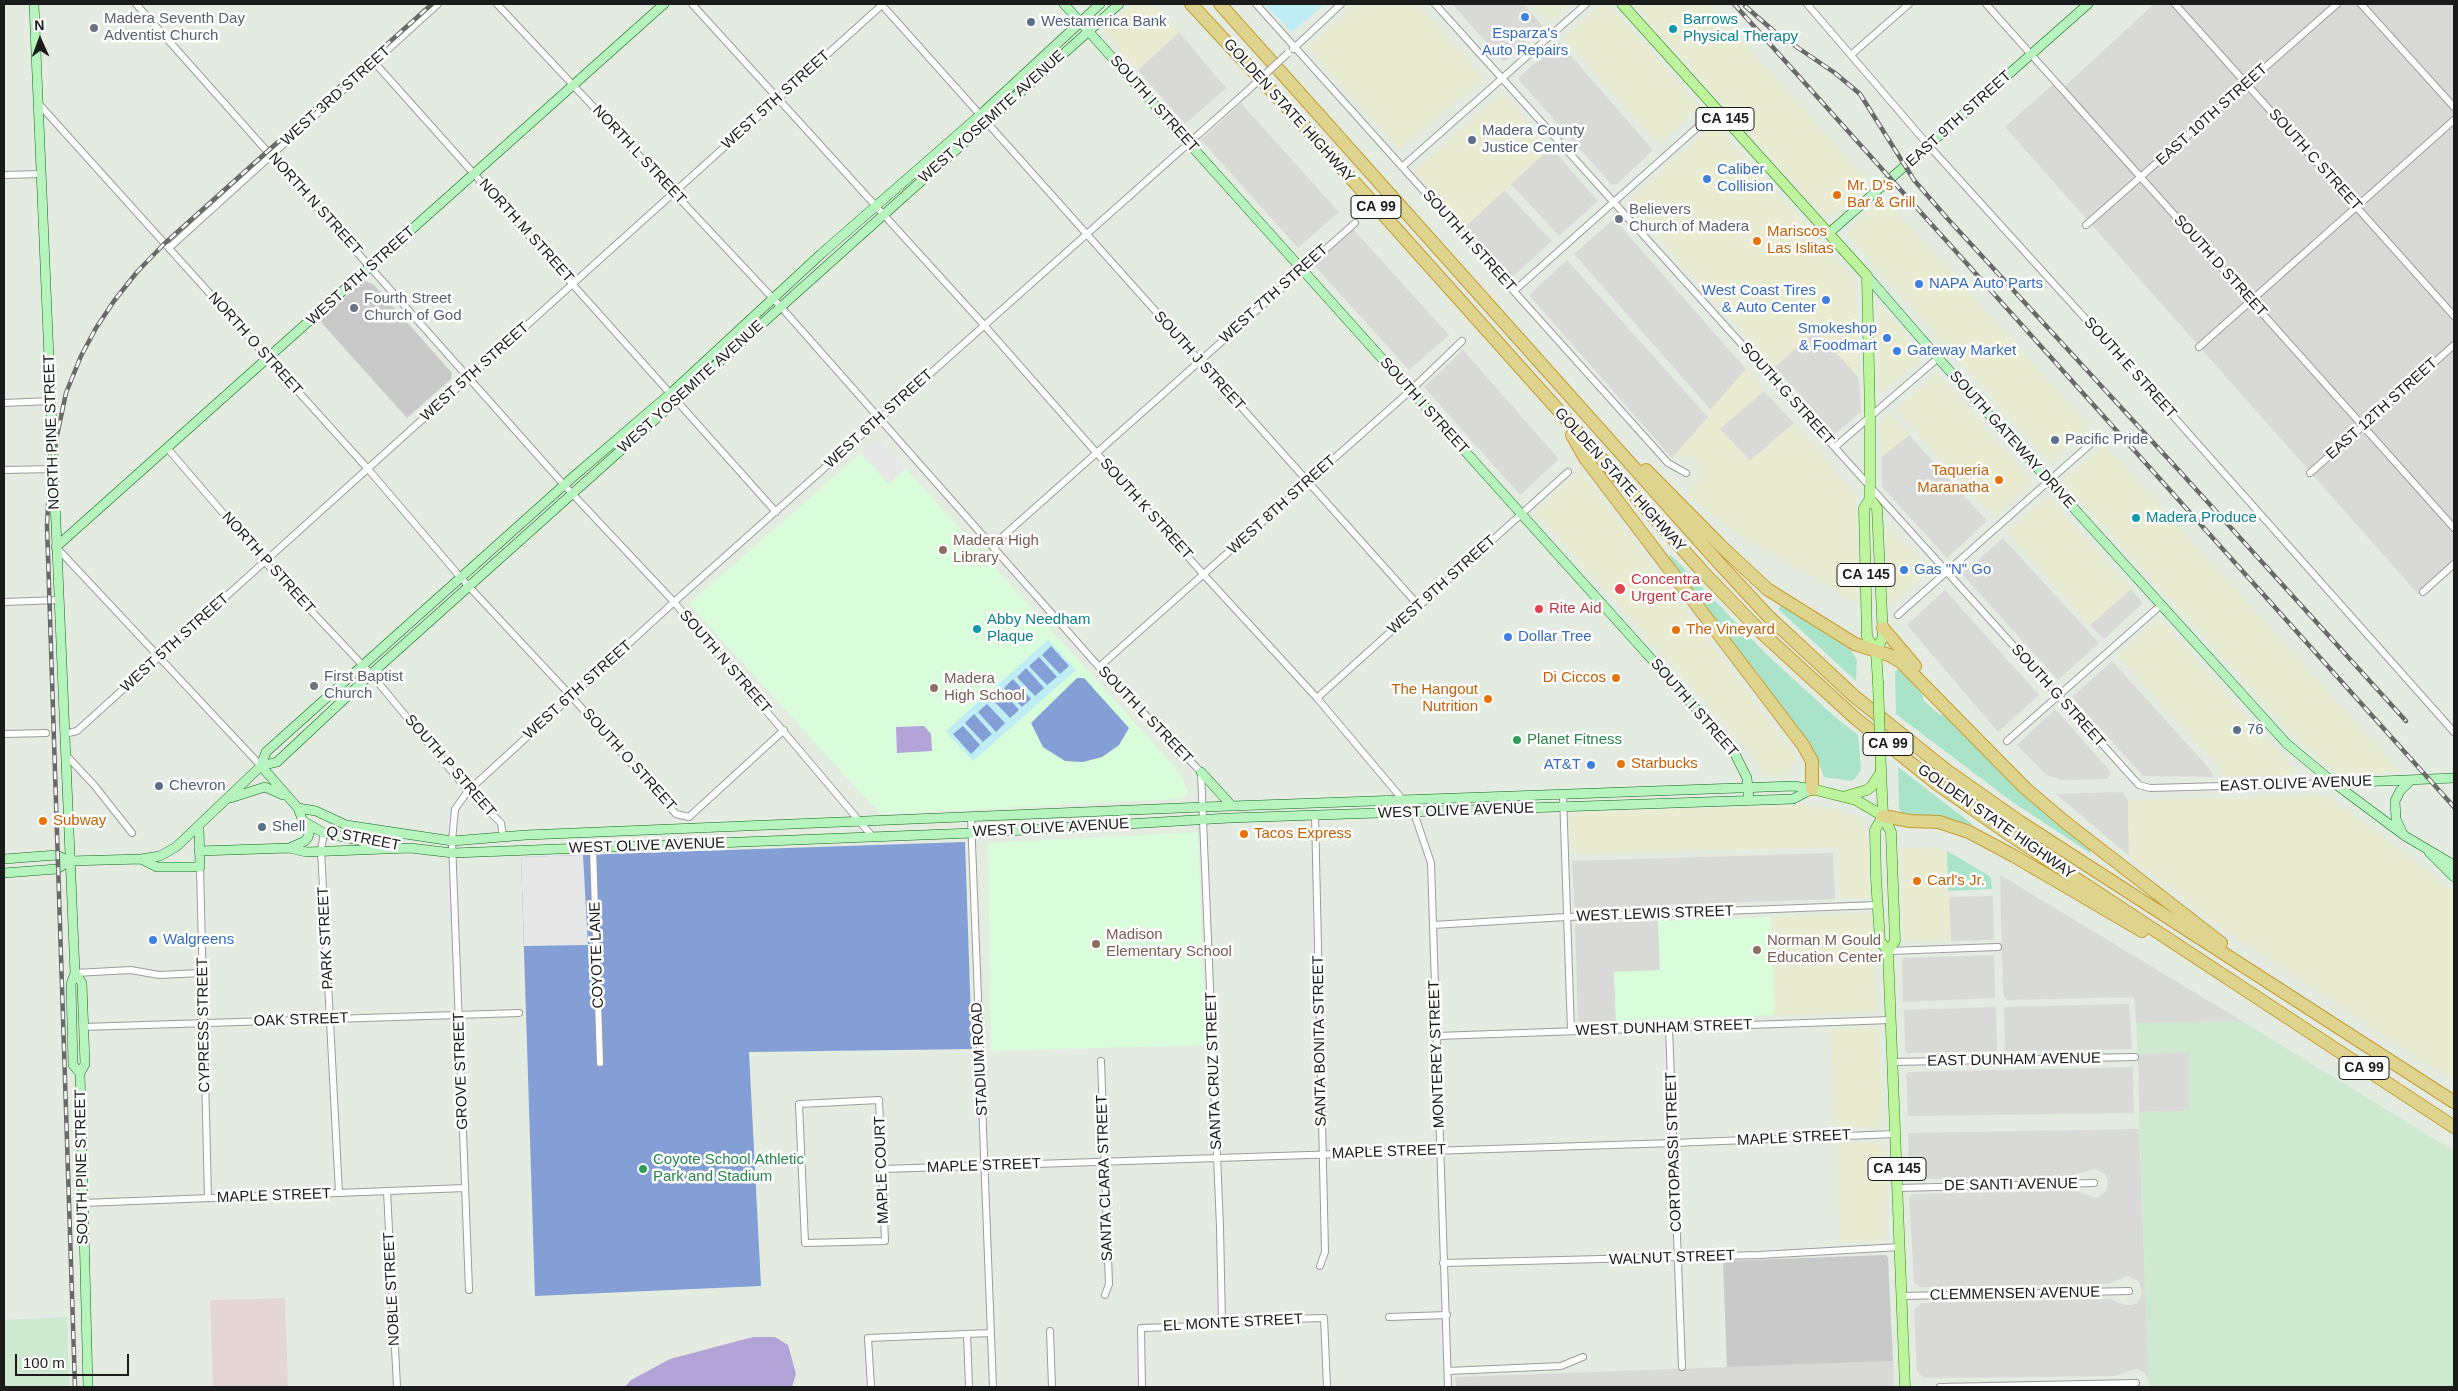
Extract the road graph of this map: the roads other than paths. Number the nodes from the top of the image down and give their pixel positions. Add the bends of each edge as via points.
1 (34, 4) edge
2 (136, 4) edge
3 (438, 4) edge
4 (498, 4) edge
5 (664, 4) edge
6 (692, 4) edge
7 (882, 4) edge
8 (1064, 4) edge
9 (1100, 4) edge
10 (1118, 4) edge
11 (1191, 4) edge
12 (1220, 4) edge
13 (1256, 4) edge
14 (1341, 4) edge
15 (1435, 4) edge
16 (1586, 4) edge
17 (1622, 4) edge
18 (1807, 4) edge
19 (1909, 4) edge
20 (1986, 4) edge
21 (2088, 4) edge
22 (2175, 4) edge
23 (2337, 4) edge
24 (2361, 4) edge
25 (1080, 22) junction
26 (1088, 31) junction
27 (1295, 47) junction
28 (1852, 54) junction
29 (2031, 54) junction
30 (374, 62) junction
31 (1502, 78) junction
32 (2247, 84) junction
33 (573, 86) junction
34 (778, 98) junction
35 (38, 103) junction
36 (2454, 107) edge
37 (1717, 110) junction
38 (982, 119) junction
39 (2454, 120) edge
40 (1190, 143) junction
41 (1929, 146) junction
42 (271, 155) junction
43 (1402, 167) junction
44 (41, 174) junction
45 (475, 174) junction
46 (4, 175) edge
47 (2141, 178) junction
48 (674, 193) junction
49 (1614, 202) junction
50 (877, 206) junction
51 (2357, 207) junction
52 (884, 214) junction
53 (1355, 223) dead end
54 (2086, 225) dead end
55 (1830, 233) junction
56 (1086, 234) junction
57 (168, 248) junction
58 (371, 267) junction
59 (1302, 269) junction
60 (1867, 276) junction
61 (573, 284) junction
62 (1514, 291) junction
63 (773, 299) junction
64 (2252, 301) junction
65 (781, 307) junction
66 (2454, 316) edge
67 (984, 325) junction
68 (1462, 342) dead end
69 (2454, 345) edge
70 (2199, 347) dead end
71 (1938, 358) junction
72 (268, 359) junction
73 (1199, 361) junction
74 (470, 377) junction
75 (1410, 391) junction
76 (674, 397) junction
77 (50, 402) junction
78 (4, 403) edge
79 (1575, 403) junction
80 (1558, 412) junction
81 (1870, 417) junction
82 (878, 419) junction
83 (2364, 426) junction
84 (2095, 440) dead end
85 (1835, 447) junction
86 (168, 449) junction
87 (1097, 454) junction
88 (53, 469) junction
89 (368, 469) junction
90 (4, 470) edge
91 (1568, 472) dead end
92 (1686, 473) dead end
93 (2310, 473) dead end
94 (2049, 481) junction
95 (1308, 482) junction
96 (564, 485) junction
97 (1870, 486) junction
98 (573, 493) junction
99 (1870, 499) junction
100 (776, 512) junction
101 (1522, 514) junction
102 (2454, 528) edge
103 (992, 546) junction
104 (56, 547) junction
105 (265, 562) junction
106 (2454, 564) edge
107 (1946, 572) junction
108 (1204, 575) junction
109 (461, 578) junction
110 (470, 587) junction
111 (2423, 592) dead end
112 (59, 600) junction
113 (4, 602) edge
114 (674, 602) junction
115 (2160, 605) junction
116 (1418, 606) junction
117 (1898, 615) dead end
118 (1882, 628) junction
119 (1876, 651) junction
120 (159, 658) junction
121 (362, 666) junction
122 (1099, 667) junction
123 (371, 674) junction
124 (1935, 694) junction
125 (571, 696) junction
126 (2056, 696) junction
127 (1317, 698) junction
128 (784, 730) junction
129 (2454, 732) edge
130 (46, 733) dead end
131 (4, 734) edge
132 (64, 734) junction
133 (2007, 741) dead end
134 (65, 753) junction
135 (261, 766) junction
136 (1881, 771) junction
137 (1201, 772) junction
138 (2454, 778) edge
139 (2411, 780) junction
140 (2334, 783) junction
141 (2139, 785) joint
142 (1749, 787) junction
143 (1812, 789) junction
144 (468, 791) junction
145 (1562, 795) junction
146 (1843, 796) junction
147 (227, 799) junction
148 (289, 799) junction
149 (1403, 800) junction
150 (1749, 800) junction
151 (1232, 806) junction
152 (1204, 807) junction
153 (298, 808) junction
154 (1563, 808) junction
155 (1414, 813) junction
156 (1315, 814) junction
157 (1883, 816) junction
158 (971, 817) junction
159 (1205, 819) junction
160 (860, 822) junction
161 (346, 825) joint
162 (311, 826) junction
163 (199, 827) junction
164 (372, 830) junction
165 (132, 833) dead end
166 (324, 833) junction
167 (971, 833) junction
168 (872, 836) junction
169 (2405, 836) junction
170 (503, 837) junction
171 (452, 842) junction
172 (289, 848) junction
173 (410, 848) junction
174 (593, 848) junction
175 (321, 850) junction
176 (2427, 850) junction
177 (199, 851) junction
178 (453, 852) junction
179 (4, 859) edge
180 (141, 859) junction
181 (69, 860) junction
182 (2454, 865) edge
183 (200, 867) junction
184 (4, 873) edge
185 (2454, 877) edge
186 (1878, 905) junction
187 (1566, 917) junction
188 (1433, 925) junction
189 (1998, 947) dead end
190 (1888, 951) junction
191 (202, 973) junction
192 (74, 975) junction
193 (2286, 994) junction
194 (2274, 1009) junction
195 (518, 1013) dead end
196 (459, 1015) junction
197 (330, 1019) junction
198 (1891, 1020) junction
199 (204, 1024) junction
200 (83, 1027) junction
201 (1669, 1028) junction
202 (1571, 1031) junction
203 (1437, 1036) junction
204 (2135, 1057) dead end
205 (1101, 1061) dead end
206 (1892, 1062) junction
207 (600, 1063) dead end
208 (81, 1072) junction
209 (2454, 1102) edge
210 (2454, 1127) edge
211 (1895, 1134) junction
212 (1673, 1143) junction
213 (1439, 1150) junction
214 (1322, 1154) junction
215 (1217, 1158) junction
216 (1105, 1162) junction
217 (984, 1166) junction
218 (883, 1169) junction
219 (2094, 1183) dead end
220 (465, 1188) junction
221 (1898, 1188) junction
222 (387, 1191) junction
223 (339, 1193) junction
224 (208, 1198) junction
225 (83, 1203) junction
226 (1900, 1247) junction
227 (1678, 1258) junction
228 (1444, 1263) junction
229 (1320, 1266) dead end
230 (469, 1290) dead end
231 (2129, 1291) dead end
232 (1105, 1295) dead end
233 (1902, 1296) junction
234 (1447, 1314) junction
235 (1389, 1317) dead end
236 (1222, 1323) junction
237 (1050, 1331) dead end
238 (991, 1333) junction
239 (967, 1334) junction
240 (1582, 1358) dead end
241 (1682, 1367) dead end
242 (1448, 1371) junction
243 (2136, 1383) dead end
244 (88, 1387) edge
245 (397, 1387) edge
246 (871, 1387) edge
247 (969, 1387) edge
248 (993, 1387) edge
249 (1052, 1387) edge
250 (1142, 1387) edge
251 (1327, 1387) edge
252 (1448, 1387) edge
253 (1906, 1387) edge
254 (1940, 1387) edge

1 - 35 main road, NORTH PINE STREET
2 - 42 street, NORTH N STREET
3 - 30 street, WEST 3RD STREET
4 - 33 street, NORTH L STREET
5 - 33 main road, WEST 4TH STREET
6 - 34 street, SOUTH K STREET
7 - 34 street, WEST 5TH STREET
7 - 38 street, SOUTH J STREET
8 - 25 main road, SOUTH I STREET
9 - 25 main road, WEST YOSEMITE AVENUE
10 - 26 main road, WEST YOSEMITE AVENUE
11 - 80 highway, GOLDEN STATE HIGHWAY / CA 99 via 1306,128
12 - 79 highway, GOLDEN STATE HIGHWAY / CA 99
13 - 27 street, SOUTH H STREET
14 - 27 street, WEST 6TH STREET
15 - 31 street, SOUTH G STREET
16 - 31 street
17 - 37 main road, SOUTH GATEWAY DRIVE / CA 145
18 - 28 street, SOUTH E STREET
19 - 28 street
20 - 29 street, SOUTH D STREET
21 - 29 main road, EAST 9TH STREET
22 - 32 street, SOUTH C STREET
23 - 32 street, EAST 10TH STREET
24 - 36 street
25 - 26 main road, SOUTH I STREET
25 - 38 main road, WEST YOSEMITE AVENUE
26 - 38 main road, WEST YOSEMITE AVENUE
26 - 40 main road, SOUTH I STREET
27 - 40 street, WEST 6TH STREET, bridge
27 - 43 street, SOUTH H STREET
28 - 41 street, SOUTH E STREET
29 - 41 main road, EAST 9TH STREET
29 - 47 street, SOUTH D STREET
30 - 42 street, WEST 3RD STREET
30 - 45 street, NORTH M STREET
31 - 43 street
31 - 49 street, SOUTH G STREET
32 - 47 street, EAST 10TH STREET
32 - 51 street, SOUTH C STREET
33 - 45 main road, WEST 4TH STREET
33 - 48 street, NORTH L STREET
34 - 48 street, WEST 5TH STREET
34 - 50 street, SOUTH K STREET
35 - 44 main road, NORTH PINE STREET
35 - 57 street, NORTH O STREET
37 - 49 street
37 - 55 main road, SOUTH GATEWAY DRIVE / CA 145
38 - 50 main road, WEST YOSEMITE AVENUE
38 - 52 main road, WEST YOSEMITE AVENUE
38 - 56 street, SOUTH J STREET
39 - 51 street
40 - 56 street, WEST 6TH STREET
40 - 59 main road, SOUTH I STREET
41 - 55 main road, EAST 9TH STREET
41 - 129 street, SOUTH E STREET
42 - 57 street, WEST 3RD STREET
42 - 58 street, NORTH N STREET
43 - 62 street, SOUTH H STREET
44 - 46 street
44 - 77 main road, NORTH PINE STREET
45 - 58 main road, WEST 4TH STREET
45 - 61 street, NORTH M STREET
47 - 54 street, EAST 10TH STREET
47 - 64 street, SOUTH D STREET
48 - 61 street, WEST 5TH STREET
48 - 63 street, NORTH L STREET
49 - 62 street
49 - 85 street, SOUTH G STREET
50 - 52 street, SOUTH K STREET
50 - 63 main road, WEST YOSEMITE AVENUE
51 - 64 street
51 - 66 street, SOUTH C STREET
52 - 65 main road, WEST YOSEMITE AVENUE
52 - 67 street, SOUTH K STREET
53 - 59 street, WEST 7TH STREET
55 - 60 main road, SOUTH GATEWAY DRIVE / CA 145
56 - 67 street, WEST 6TH STREET
56 - 73 street, SOUTH J STREET
57 - 72 street, NORTH O STREET
58 - 72 main road, WEST 4TH STREET
58 - 74 street, NORTH N STREET
59 - 73 street, WEST 7TH STREET
59 - 75 main road, SOUTH I STREET
60 - 71 main road, SOUTH GATEWAY DRIVE
60 - 81 main road, CA 145
61 - 74 street, WEST 5TH STREET
61 - 76 street, NORTH M STREET
62 - 92 street, SOUTH H STREET via 1668,463
63 - 65 street, NORTH L STREET
63 - 76 main road, WEST YOSEMITE AVENUE
64 - 70 street
64 - 83 street, SOUTH D STREET
65 - 76 main road, WEST YOSEMITE AVENUE
65 - 82 street, SOUTH L STREET
67 - 82 street, WEST 6TH STREET
67 - 87 street, SOUTH K STREET
68 - 75 street, WEST 8TH STREET
69 - 83 street, EAST 12TH STREET
71 - 81 street
71 - 94 main road, SOUTH GATEWAY DRIVE
72 - 86 main road, WEST 4TH STREET
72 - 89 street, NORTH O STREET
73 - 87 street, WEST 7TH STREET
73 - 95 street, SOUTH J STREET
74 - 89 street, WEST 5TH STREET
74 - 96 street, NORTH N STREET
75 - 95 street, WEST 8TH STREET
75 - 101 main road, SOUTH I STREET
76 - 96 main road, WEST YOSEMITE AVENUE
76 - 98 main road, WEST YOSEMITE AVENUE
76 - 100 street, NORTH M STREET
77 - 78 street
77 - 88 main road, NORTH PINE STREET
79 - 119 highway via 1767,589 1855,644
79 - 193 highway, GOLDEN STATE HIGHWAY / CA 99 via 1768,616 1862,703 1946,770 2020,822
80 - 143 highway via 1585,458 1803,745 1812,761
80 - 194 highway, GOLDEN STATE HIGHWAY / CA 99 via 1761,632 1855,718 1938,784 2010,835
81 - 85 street
81 - 97 main road, CA 145
82 - 100 street, WEST 6TH STREET
82 - 103 street, SOUTH L STREET
83 - 93 street, EAST 12TH STREET
83 - 102 street, SOUTH D STREET
84 - 94 street
85 - 97 street, SOUTH G STREET
86 - 104 main road, WEST 4TH STREET
86 - 105 street, NORTH P STREET
87 - 103 street, WEST 7TH STREET
87 - 108 street, SOUTH K STREET
88 - 90 street
88 - 104 main road, NORTH PINE STREET
89 - 105 street, WEST 5TH STREET
89 - 109 street, NORTH O STREET
91 - 101 street, WEST 9TH STREET
94 - 107 street
94 - 115 main road, SOUTH GATEWAY DRIVE
95 - 108 street, WEST 8TH STREET
95 - 116 street, SOUTH J STREET
96 - 98 street, NORTH N STREET
96 - 109 main road, WEST YOSEMITE AVENUE
97 - 99 main road, CA 145
97 - 107 street, SOUTH G STREET
98 - 110 main road, WEST YOSEMITE AVENUE
98 - 114 street, SOUTH N STREET
99 - 118 main road, CA 145 via 1877,508
99 - 119 main road, CA 145 via 1864,508 1867,637
100 - 114 street, WEST 6TH STREET
101 - 116 street, WEST 9TH STREET
101 - 142 main road, SOUTH I STREET via 1733,750
103 - 122 street, SOUTH L STREET
104 - 112 main road, NORTH PINE STREET
104 - 120 street
105 - 120 street, WEST 5TH STREET
105 - 121 street, NORTH P STREET
106 - 111 street
107 - 117 street
107 - 126 street, SOUTH G STREET
108 - 122 street, WEST 8TH STREET
108 - 127 street, SOUTH K STREET
109 - 110 street, NORTH O STREET
109 - 121 main road, WEST YOSEMITE AVENUE
110 - 123 main road, WEST YOSEMITE AVENUE
110 - 125 street, SOUTH O STREET
112 - 113 street
112 - 132 main road, NORTH PINE STREET
114 - 125 street, WEST 6TH STREET
114 - 128 street, SOUTH N STREET
115 - 126 street
115 - 140 main road, SOUTH GATEWAY DRIVE via 2276,733
116 - 127 street, WEST 9TH STREET
118 - 119 main road, CA 145 via 1883,637
118 - 124 highway via 1933,687
119 - 124 highway via 1901,662
119 - 136 main road, CA 145, bridge
120 - 132 street, WEST 5TH STREET via 77,731
120 - 135 street
121 - 123 street, NORTH P STREET
121 - 135 main road, WEST YOSEMITE AVENUE via 266,752
122 - 137 street, SOUTH L STREET
123 - 135 main road, WEST YOSEMITE AVENUE via 277,762
123 - 144 street, SOUTH P STREET
124 - 193 highway via 2032,793
125 - 128 street, SOUTH O STREET via 676,814 689,817
125 - 144 street, WEST 6TH STREET
126 - 133 street
126 - 141 street, SOUTH G STREET
127 - 149 street, SOUTH K STREET
128 - 160 street, SOUTH N STREET
130 - 131 street
132 - 134 main road, NORTH PINE STREET
134 - 165 street
134 - 181 main road, NORTH PINE STREET
135 - 147 main road, WEST YOSEMITE AVENUE
135 - 148 main road, Q STREET
136 - 146 main road via 1867,790
136 - 157 main road, CA 145
137 - 151 main road
137 - 152 street, SOUTH L STREET
138 - 139 main road, EAST OLIVE AVENUE
139 - 140 main road, EAST OLIVE AVENUE
139 - 169 main road via 2395,801 2396,819
140 - 141 street, EAST OLIVE AVENUE via 2150,788
140 - 169 main road, SOUTH GATEWAY DRIVE
142 - 143 main road, WEST OLIVE AVENUE
142 - 145 main road, WEST OLIVE AVENUE
142 - 150 main road, SOUTH I STREET
143 - 146 main road, WEST OLIVE AVENUE
143 - 150 main road, WEST OLIVE AVENUE via 1794,799
144 - 170 street, SOUTH P STREET via 500,824
144 - 171 street, WEST 6TH STREET via 455,810
145 - 149 main road, WEST OLIVE AVENUE
145 - 154 street
146 - 157 main road, WEST OLIVE AVENUE
147 - 148 main road via 265,788
147 - 163 main road, WEST YOSEMITE AVENUE
148 - 153 main road, Q STREET
149 - 151 main road, WEST OLIVE AVENUE
149 - 155 street, SOUTH K STREET
150 - 154 main road, WEST OLIVE AVENUE
151 - 152 main road, WEST OLIVE AVENUE
152 - 158 main road, WEST OLIVE AVENUE
152 - 159 street, SOUTH L STREET
153 - 161 main road, Q STREET via 316,811
153 - 162 main road, Q STREET via 303,821
154 - 155 main road, WEST OLIVE AVENUE
154 - 187 street
155 - 156 main road, WEST OLIVE AVENUE
155 - 188 street, MONTEREY STREET via 1431,863
156 - 159 main road, WEST OLIVE AVENUE
156 - 214 street, SANTA BONITA STREET
157 - 186 main road, CA 145 via 1875,830
157 - 190 main road, CA 145 via 1891,832 1895,941
157 - 194 highway via 1939,822 1969,832
158 - 160 main road, WEST OLIVE AVENUE
158 - 167 street, STADIUM ROAD
159 - 167 main road, WEST OLIVE AVENUE
159 - 215 street, SANTA CRUZ STREET
160 - 168 street, SOUTH N STREET
160 - 170 main road, WEST OLIVE AVENUE
161 - 164 main road, WEST OLIVE AVENUE
162 - 166 main road, Q STREET
162 - 172 main road via 305,841
163 - 177 main road, CYPRESS STREET
163 - 180 main road, WEST YOSEMITE AVENUE via 160,856
164 - 166 main road via 369,834 330,829
164 - 171 main road, WEST OLIVE AVENUE
166 - 173 main road, Q STREET via 360,842
166 - 175 street, PARK STREET
167 - 168 main road, WEST OLIVE AVENUE
167 - 217 street, STADIUM ROAD
168 - 174 main road, WEST OLIVE AVENUE
169 - 176 main road, SOUTH GATEWAY DRIVE
170 - 171 main road, WEST OLIVE AVENUE
171 - 178 street, WEST 6TH STREET
172 - 175 main road, WEST OLIVE AVENUE via 306,852
172 - 177 main road, WEST OLIVE AVENUE
173 - 175 main road, WEST OLIVE AVENUE
173 - 178 main road, WEST OLIVE AVENUE
174 - 178 main road, WEST OLIVE AVENUE
174 - 207 street, COYOTE LANE
175 - 197 street, PARK STREET
176 - 182 main road, SOUTH GATEWAY DRIVE
176 - 185 main road, SOUTH GATEWAY DRIVE
177 - 183 main road, CYPRESS STREET
178 - 196 street, GROVE STREET
179 - 181 main road via 57,855
180 - 181 main road
180 - 183 main road via 157,867
181 - 184 main road via 57,869
181 - 192 main road, SOUTH PINE STREET
183 - 191 street, CYPRESS STREET
186 - 187 street, WEST LEWIS STREET
186 - 190 main road, CA 145 via 1880,941
187 - 188 street, WEST LEWIS STREET
187 - 202 street
188 - 203 street, MONTEREY STREET
189 - 190 street
190 - 198 main road, CA 145
191 - 192 street via 159,974 128,970
191 - 199 street, CYPRESS STREET
192 - 200 main road via 82,983
192 - 208 main road, SOUTH PINE STREET via 70,984 73,1064
193 - 209 highway, GOLDEN STATE HIGHWAY / CA 99
194 - 210 highway, GOLDEN STATE HIGHWAY / CA 99
195 - 196 street, OAK STREET
196 - 197 street, OAK STREET
196 - 220 street, GROVE STREET
197 - 199 street, OAK STREET
197 - 223 street, PARK STREET
198 - 201 street, WEST DUNHAM STREET
198 - 206 main road, CA 145
199 - 200 street, OAK STREET
199 - 224 street, CYPRESS STREET
200 - 208 main road via 85,1064
201 - 202 street, WEST DUNHAM STREET
201 - 212 street, CORTOPASSI STREET
202 - 203 street, WEST DUNHAM STREET
203 - 213 street, MONTEREY STREET
204 - 206 street, EAST DUNHAM AVENUE
205 - 216 street, SANTA CLARA STREET
206 - 211 main road, CA 145
208 - 225 main road, SOUTH PINE STREET
211 - 212 street, MAPLE STREET
211 - 221 main road, CA 145
212 - 213 street, MAPLE STREET
212 - 227 street, CORTOPASSI STREET
213 - 214 street, MAPLE STREET
213 - 228 street, MONTEREY STREET
214 - 215 street, MAPLE STREET
214 - 229 street, SANTA BONITA STREET via 1325,1252
215 - 216 street, MAPLE STREET
215 - 236 street, SANTA CRUZ STREET
216 - 217 street, MAPLE STREET
216 - 232 street, SANTA CLARA STREET via 1109,1284
217 - 218 street, MAPLE STREET
217 - 238 street, STADIUM ROAD
218 - 218 street, MAPLE COURT via 884,1241 805,1242 799,1104 879,1100
219 - 221 street, DE SANTI AVENUE
220 - 222 street, MAPLE STREET
220 - 230 street, GROVE STREET
221 - 226 main road, CA 145
222 - 223 street, MAPLE STREET
222 - 245 street, NOBLE STREET
223 - 224 street, MAPLE STREET
224 - 225 street, MAPLE STREET
225 - 244 main road, SOUTH PINE STREET
226 - 227 street, WALNUT STREET
226 - 233 main road, CA 145
227 - 228 street, WALNUT STREET
227 - 241 street, CORTOPASSI STREET
228 - 234 street, MONTEREY STREET
231 - 233 street, CLEMMENSEN AVENUE
233 - 253 main road, CA 145
234 - 235 street
234 - 242 street, MONTEREY STREET
236 - 250 street, EL MONTE STREET via 1141,1328
236 - 251 street, EL MONTE STREET via 1324,1318
237 - 249 street
238 - 239 street
238 - 248 street, STADIUM ROAD
239 - 246 street via 868,1338
239 - 247 street
240 - 242 street via 1561,1366
242 - 252 street, MONTEREY STREET
243 - 254 street

